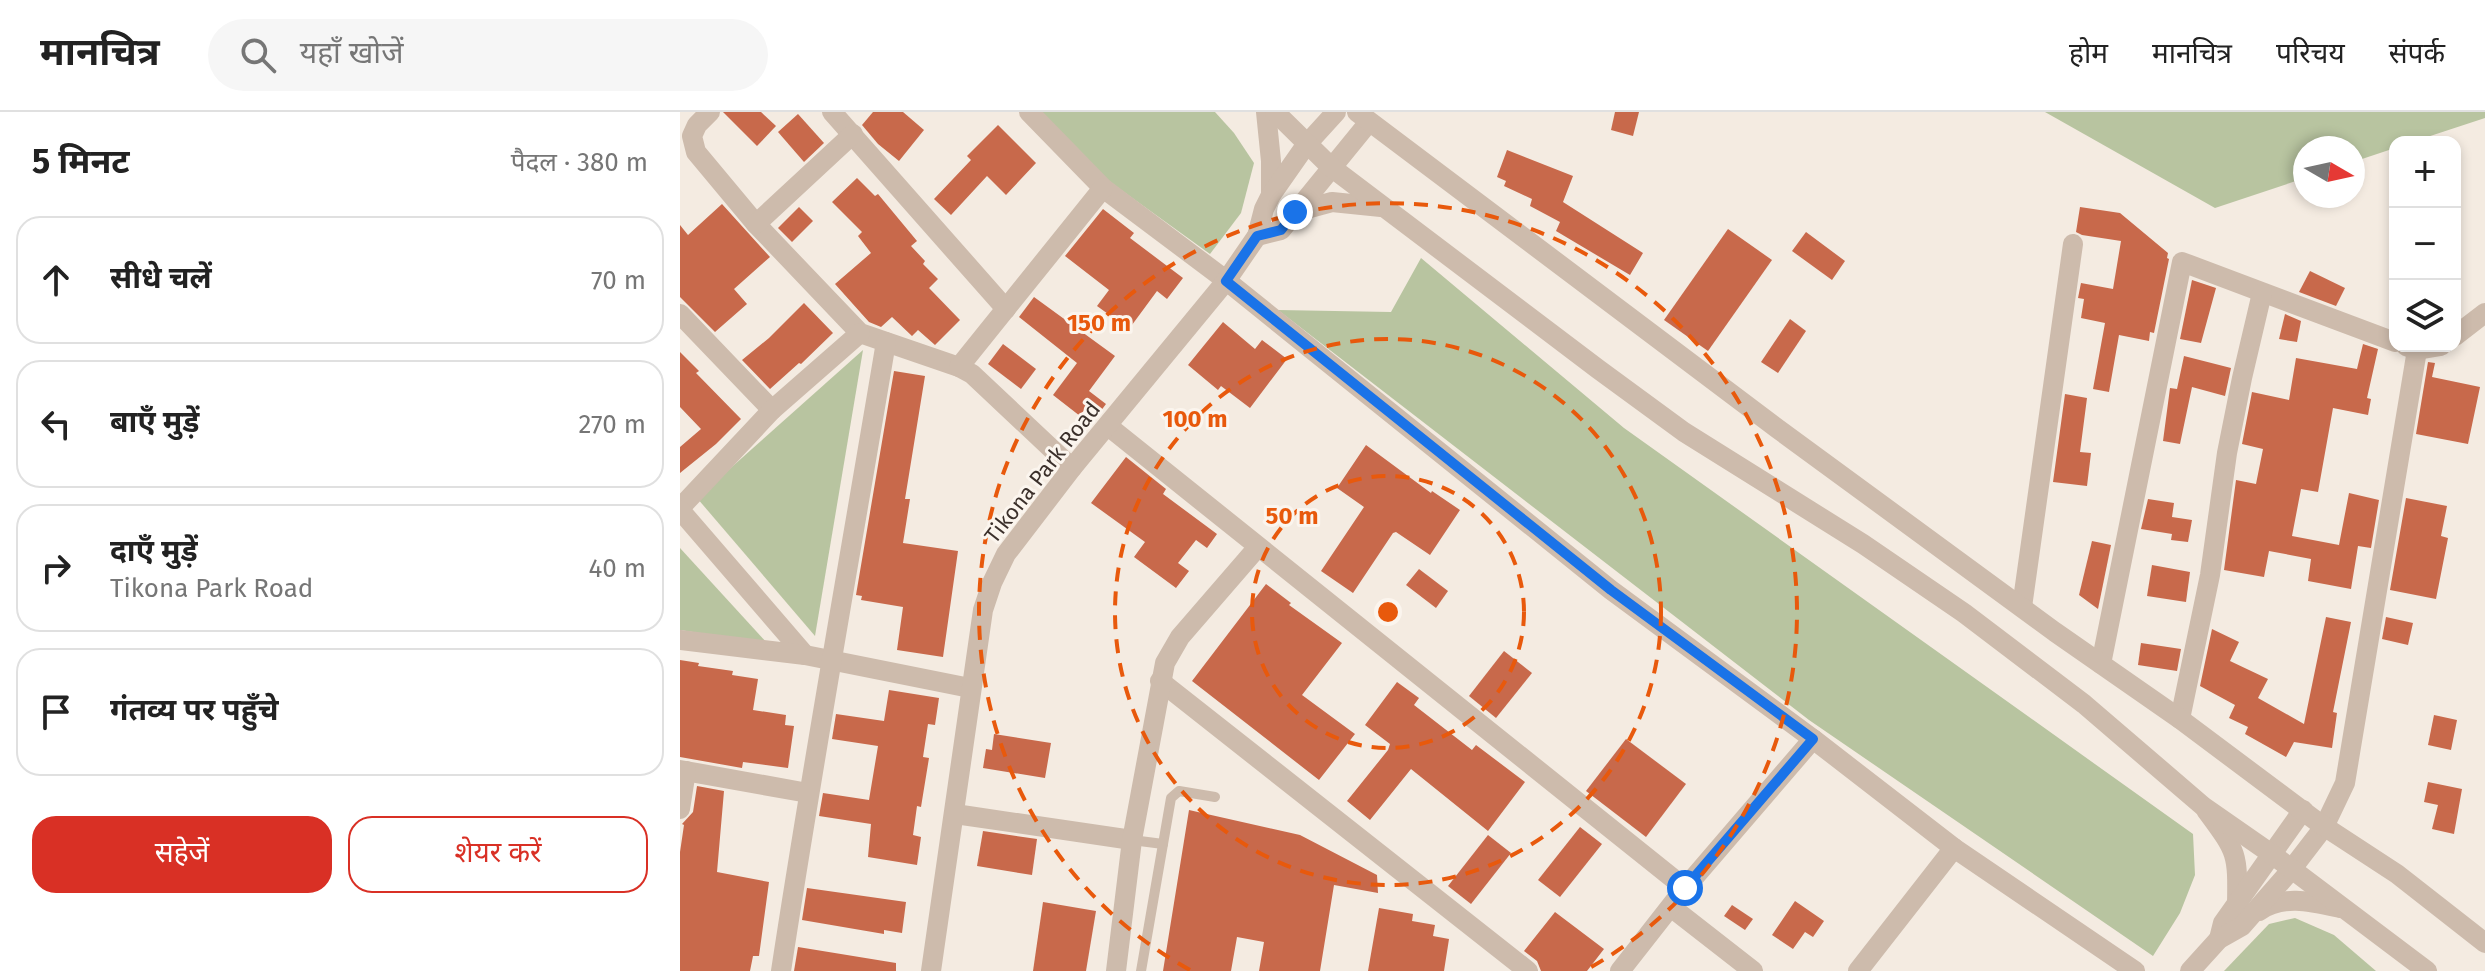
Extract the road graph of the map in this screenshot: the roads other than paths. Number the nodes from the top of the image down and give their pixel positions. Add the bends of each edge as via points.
1 (710, 112) edge
2 (832, 112) edge
3 (1029, 112) edge
4 (1266, 112) edge
5 (1275, 112) edge
6 (1336, 112) edge
7 (1363, 117) edge
8 (853, 134) junction
9 (1306, 145) junction
10 (1331, 167) junction
11 (1103, 188) junction
12 (1271, 195) junction
13 (1381, 207) junction
14 (1295, 212) junction
15 (756, 224) junction
16 (1257, 236) junction
17 (2073, 244) dead end
18 (1226, 281) junction
19 (2262, 293) junction
20 (1006, 309) junction
21 (2485, 313) edge
22 (680, 314) edge
23 (2461, 331) edge
24 (860, 333) junction
25 (2389, 340) edge
26 (886, 342) junction
27 (2410, 352) edge
28 (959, 367) junction
29 (772, 410) junction
30 (1108, 426) junction
31 (1072, 468) junction
32 (680, 509) edge
33 (1257, 548) junction
34 (2022, 607) junction
35 (680, 640) edge
36 (805, 655) junction
37 (833, 660) junction
38 (2101, 664) junction
39 (1160, 681) junction
40 (970, 688) junction
41 (2180, 719) junction
42 (1813, 739) junction
43 (683, 771) edge
44 (808, 793) junction
45 (1215, 797) dead end
46 (2204, 807) junction
47 (680, 809) edge
48 (2303, 810) junction
49 (955, 814) junction
50 (2324, 827) junction
51 (1132, 840) junction
52 (1163, 844) junction
53 (1954, 848) junction
54 (2273, 855) junction
55 (2291, 870) junction
56 (1685, 888) junction
57 (1671, 907) junction
58 (2340, 908) junction
59 (2241, 913) junction
60 (2485, 943) edge
61 (781, 971) edge
62 (931, 971) edge
63 (1116, 971) edge
64 (1141, 971) edge
65 (1528, 971) edge
66 (1620, 971) edge
67 (1753, 971) edge
68 (1858, 971) edge
69 (2135, 971) edge
70 (2190, 971) edge
71 (2427, 971) edge

1 - 15 street via 694,129 692,144
2 - 8 street
3 - 11 street
4 - 12 street, Tikona Park Road
5 - 9 street
6 - 9 street, Tikona Park Road
7 - 10 street, Tikona Park Road
7 - 34 street
8 - 15 street
8 - 20 street
9 - 10 street
9 - 12 street, Tikona Park Road
10 - 13 street
10 - 14 street, Tikona Park Road
11 - 18 street
11 - 20 street
12 - 16 street, Tikona Park Road
13 - 14 street, Tikona Park Road via 1332,202
13 - 46 street via 1684,432 1964,613 2084,704
14 - 16 street, Tikona Park Road via 1281,230
15 - 24 street
16 - 18 street, Tikona Park Road
17 - 34 street
18 - 30 street, Tikona Park Road
18 - 42 street via 1611,590
19 - 25 street
19 - 38 street via 2181,264
19 - 41 street
20 - 28 street
21 - 23 street
22 - 29 street
24 - 26 street
24 - 29 street
26 - 28 street
26 - 37 street
27 - 50 street via 2348,774
28 - 31 street via 987,385
29 - 32 street
30 - 31 street, Tikona Park Road
30 - 33 street
31 - 40 street, Tikona Park Road via 999,566 983,610
32 - 36 street
33 - 39 street via 1180,637
33 - 56 street
34 - 38 street
35 - 36 street
36 - 37 street
37 - 40 street
37 - 44 street
38 - 41 street
39 - 51 street
39 - 65 street
40 - 49 street, Tikona Park Road
41 - 48 street
42 - 53 street
42 - 56 street
43 - 44 street
43 - 47 street
44 - 61 street
45 - 52 lane via 1173,794
46 - 54 street
46 - 59 street via 2235,852
48 - 50 street
48 - 54 street
49 - 51 street
49 - 62 street, Tikona Park Road
50 - 55 street
50 - 60 street via 2397,874
51 - 52 lane
51 - 63 street
52 - 64 lane
53 - 68 street
53 - 69 street
54 - 55 street
54 - 59 street
55 - 58 street
55 - 59 street
56 - 57 street
57 - 66 street
57 - 67 street
58 - 59 street via 2286,901
58 - 71 street
59 - 70 street via 2236,931 2219,939

